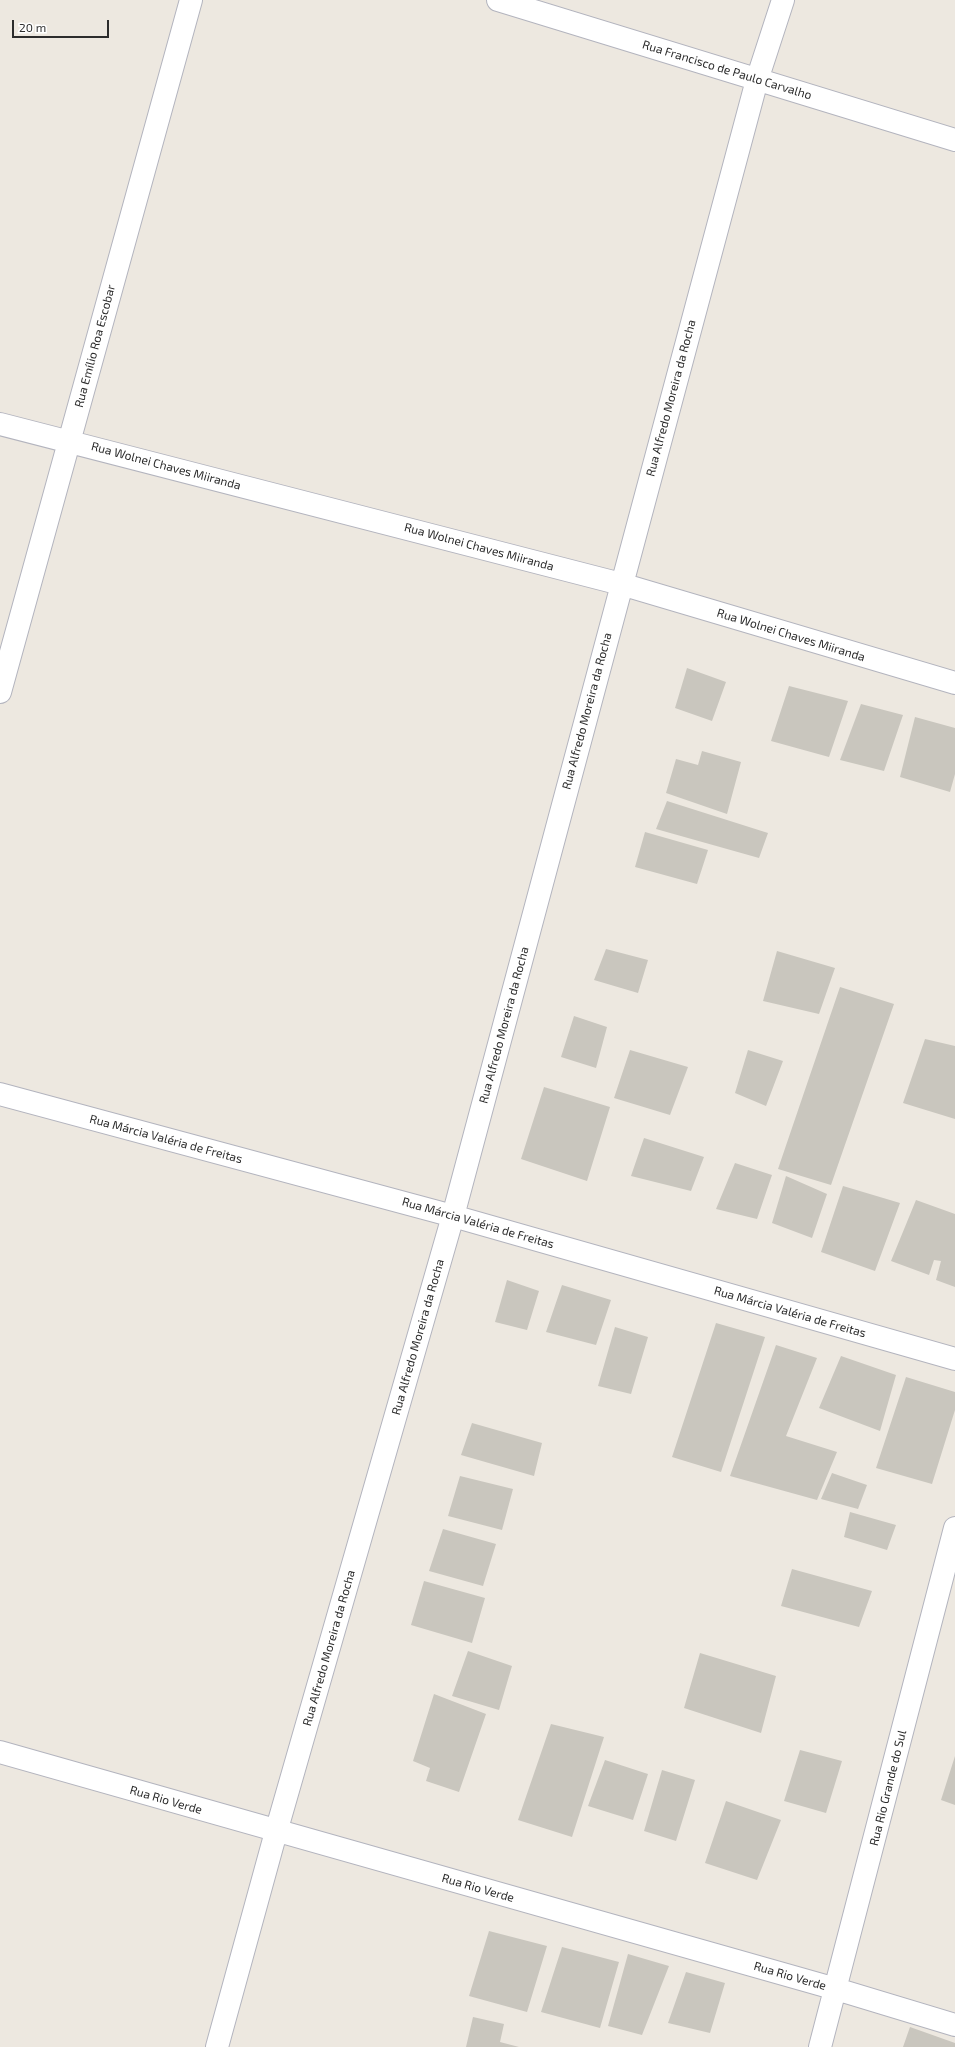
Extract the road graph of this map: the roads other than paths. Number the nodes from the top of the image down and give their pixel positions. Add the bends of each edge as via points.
1 (191, 0) edge
2 (498, 0) edge
3 (783, 0) edge
4 (757, 80) junction
5 (955, 140) edge
6 (0, 424) edge
7 (69, 440) junction
8 (621, 584) junction
9 (955, 683) edge
10 (0, 692) edge
11 (0, 1094) edge
12 (453, 1216) junction
13 (955, 1359) edge
14 (955, 1528) edge
15 (0, 1752) edge
16 (276, 1832) junction
17 (836, 1989) junction
18 (955, 2025) edge
19 (217, 2047) edge
20 (820, 2047) edge

1 - 7 street, Rua Emílio Roa Escobar
2 - 4 street, Rua Francisco de Paulo Carvalho
3 - 4 street, Rua Alfredo Moreira da Rocha
4 - 5 street, Rua Francisco de Paulo Carvalho
4 - 8 street, Rua Alfredo Moreira da Rocha
6 - 7 street, Rua Wolnei Chaves Miiranda
7 - 8 street, Rua Wolnei Chaves Miiranda
7 - 10 street, Rua Emílio Roa Escobar
8 - 9 street, Rua Wolnei Chaves Miiranda
8 - 12 street, Rua Alfredo Moreira da Rocha
11 - 12 street, Rua Márcia Valéria de Freitas
12 - 13 street, Rua Márcia Valéria de Freitas
12 - 16 street, Rua Alfredo Moreira da Rocha
14 - 17 street, Rua Rio Grande do Sul
15 - 16 street, Rua Rio Verde
16 - 17 street, Rua Rio Verde
16 - 19 street, Rua Alfredo Moreira da Rocha
17 - 18 street, Rua Rio Verde
17 - 20 street, Rua Rio Grande do Sul

